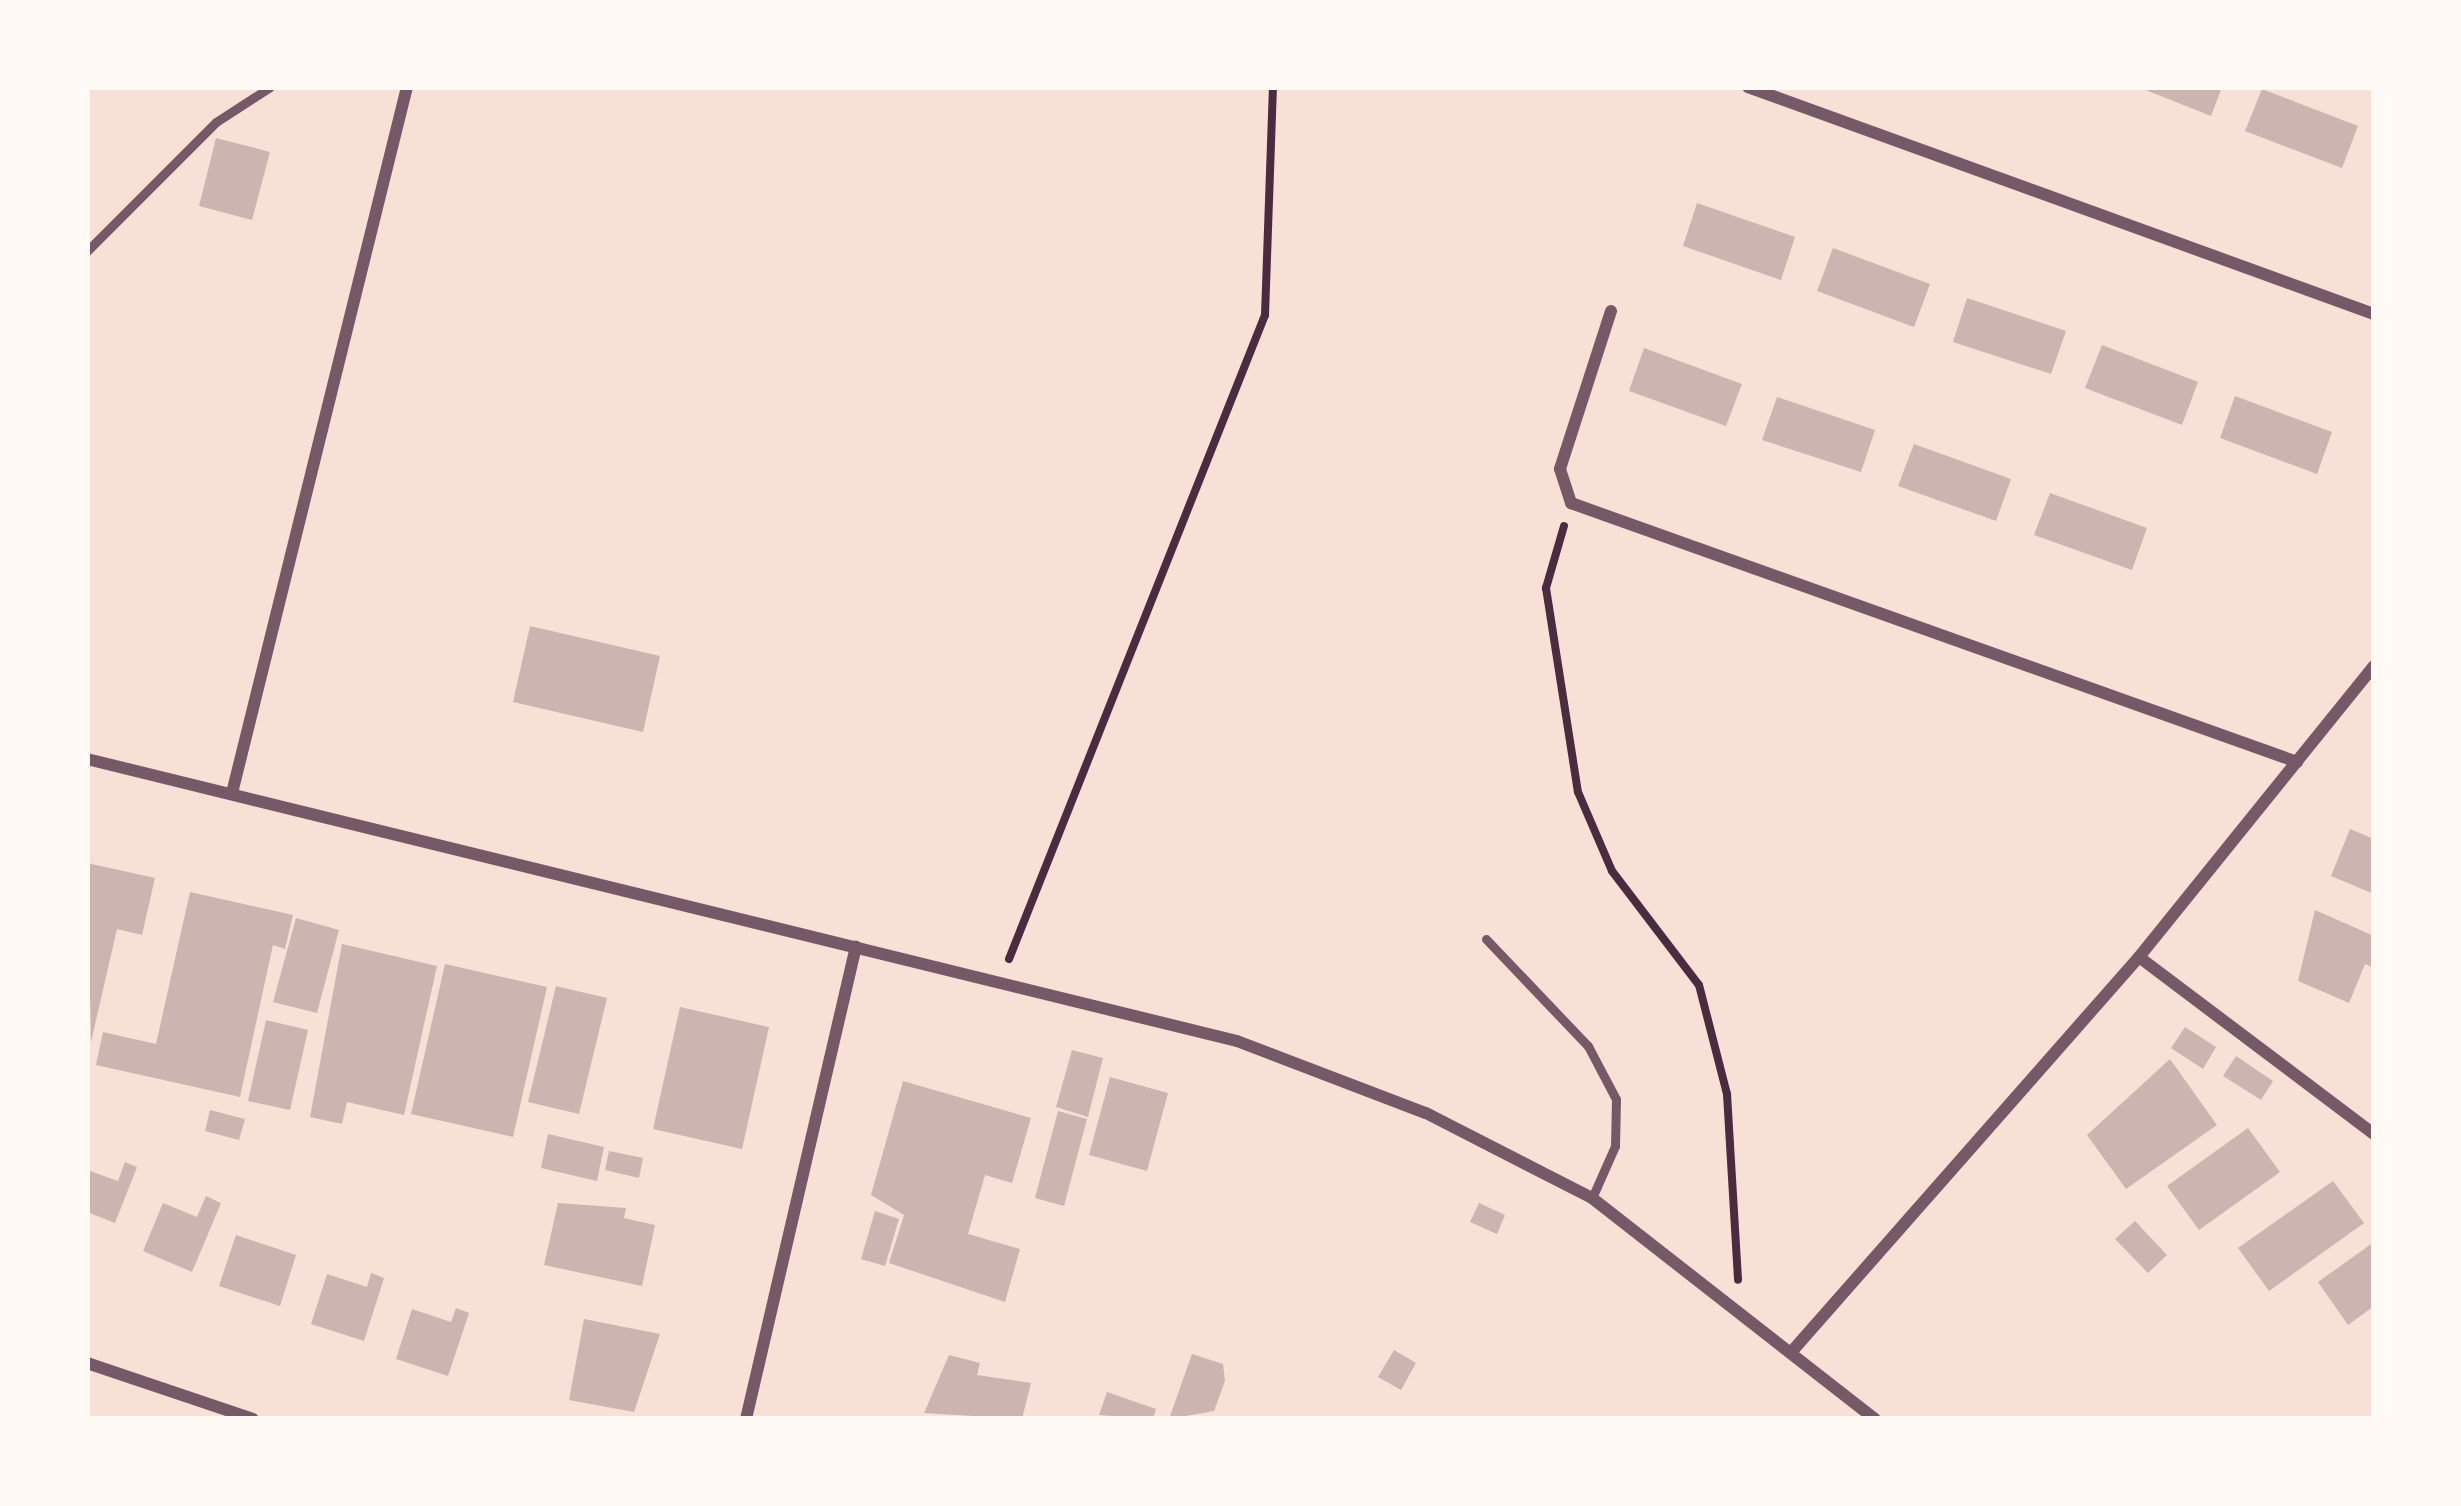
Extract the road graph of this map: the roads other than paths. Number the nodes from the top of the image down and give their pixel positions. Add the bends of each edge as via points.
1 (270, 87) edge
2 (407, 87) edge
3 (1748, 87) edge
4 (87, 251) edge
5 (1611, 311) dead end
6 (2374, 314) edge
7 (2374, 665) edge
8 (87, 758) edge
9 (2297, 761) junction
10 (232, 793) junction
11 (1486, 939) dead end
12 (856, 947) junction
13 (2139, 957) junction
14 (2374, 1134) edge
15 (1592, 1198) junction
16 (1794, 1349) junction
17 (87, 1363) edge
18 (254, 1419) edge
19 (746, 1419) edge
20 (1875, 1419) edge

1 - 4 lane via 216,122
2 - 10 street
3 - 6 street
5 - 9 street via 1560,470 1571,503
7 - 9 street
8 - 10 street
9 - 13 street
10 - 12 street
11 - 15 lane via 1588,1046 1616,1099 1615,1146
12 - 15 street via 1237,1041 1426,1113
12 - 19 street
13 - 14 street
13 - 16 street
15 - 16 street
16 - 20 street
17 - 18 street

